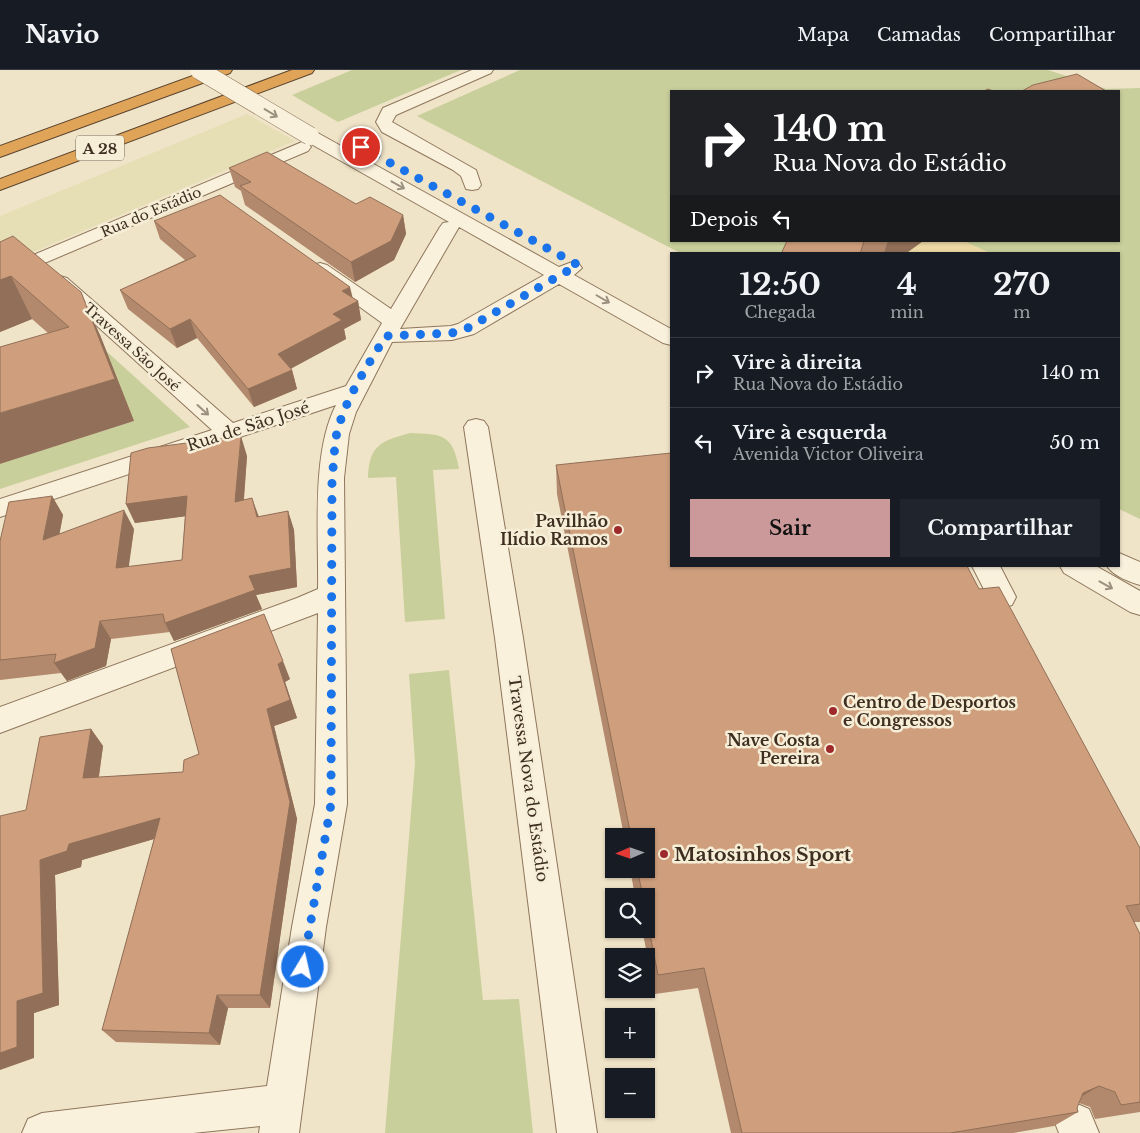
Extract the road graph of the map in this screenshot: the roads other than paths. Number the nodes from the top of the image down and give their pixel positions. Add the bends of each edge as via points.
1 (225, 70) edge
2 (306, 70) edge
3 (486, 70) edge
4 (195, 76) edge
5 (201, 110) junction
6 (0, 140) edge
7 (306, 142) junction
8 (0, 152) edge
9 (0, 185) edge
10 (472, 185) dead end
11 (206, 189) junction
12 (0, 197) edge
13 (222, 200) edge
14 (450, 227) dead end
15 (518, 232) dead end
16 (301, 256) edge
17 (36, 261) junction
18 (566, 265) junction
19 (0, 276) edge
20 (670, 316) edge
21 (390, 329) junction
22 (670, 337) edge
23 (354, 391) junction
24 (476, 426) dead end
25 (229, 432) junction
26 (0, 508) edge
27 (1120, 564) edge
28 (986, 567) edge
29 (1075, 567) edge
30 (1140, 575) edge
31 (330, 595) junction
32 (1002, 597) edge
33 (1140, 604) edge
34 (0, 720) edge
35 (280, 1118) edge
36 (42, 1133) edge
37 (577, 1133) edge

1 - 4 highway, A 28
1 - 15 street
2 - 5 highway, A 28
3 - 10 street via 389,112 384,122 388,128 465,170 470,174
4 - 6 highway
4 -> 7 street, bridge
4 - 8 highway, A 28
5 - 9 highway, A 28
5 - 12 highway
7 - 11 street, Rua do Estádio
7 -> 18 street
11 - 13 street
11 - 17 street, Rua do Estádio
14 - 21 street
16 - 21 street
17 - 19 street, Rua do Estádio
17 -> 25 street, Travessa São José
18 - 20 street
18 - 21 street via 466,329 452,333
18 -> 22 street
21 - 23 street
23 - 25 street, Rua de São José
23 - 31 street via 337,434
24 - 37 street, Travessa Nova do Estádio via 509,638
25 - 26 street, Rua de São José
27 - 30 street
28 - 32 street
29 -> 33 street
31 - 34 street
31 - 35 street via 331,804
35 - 36 street via 170,1116

